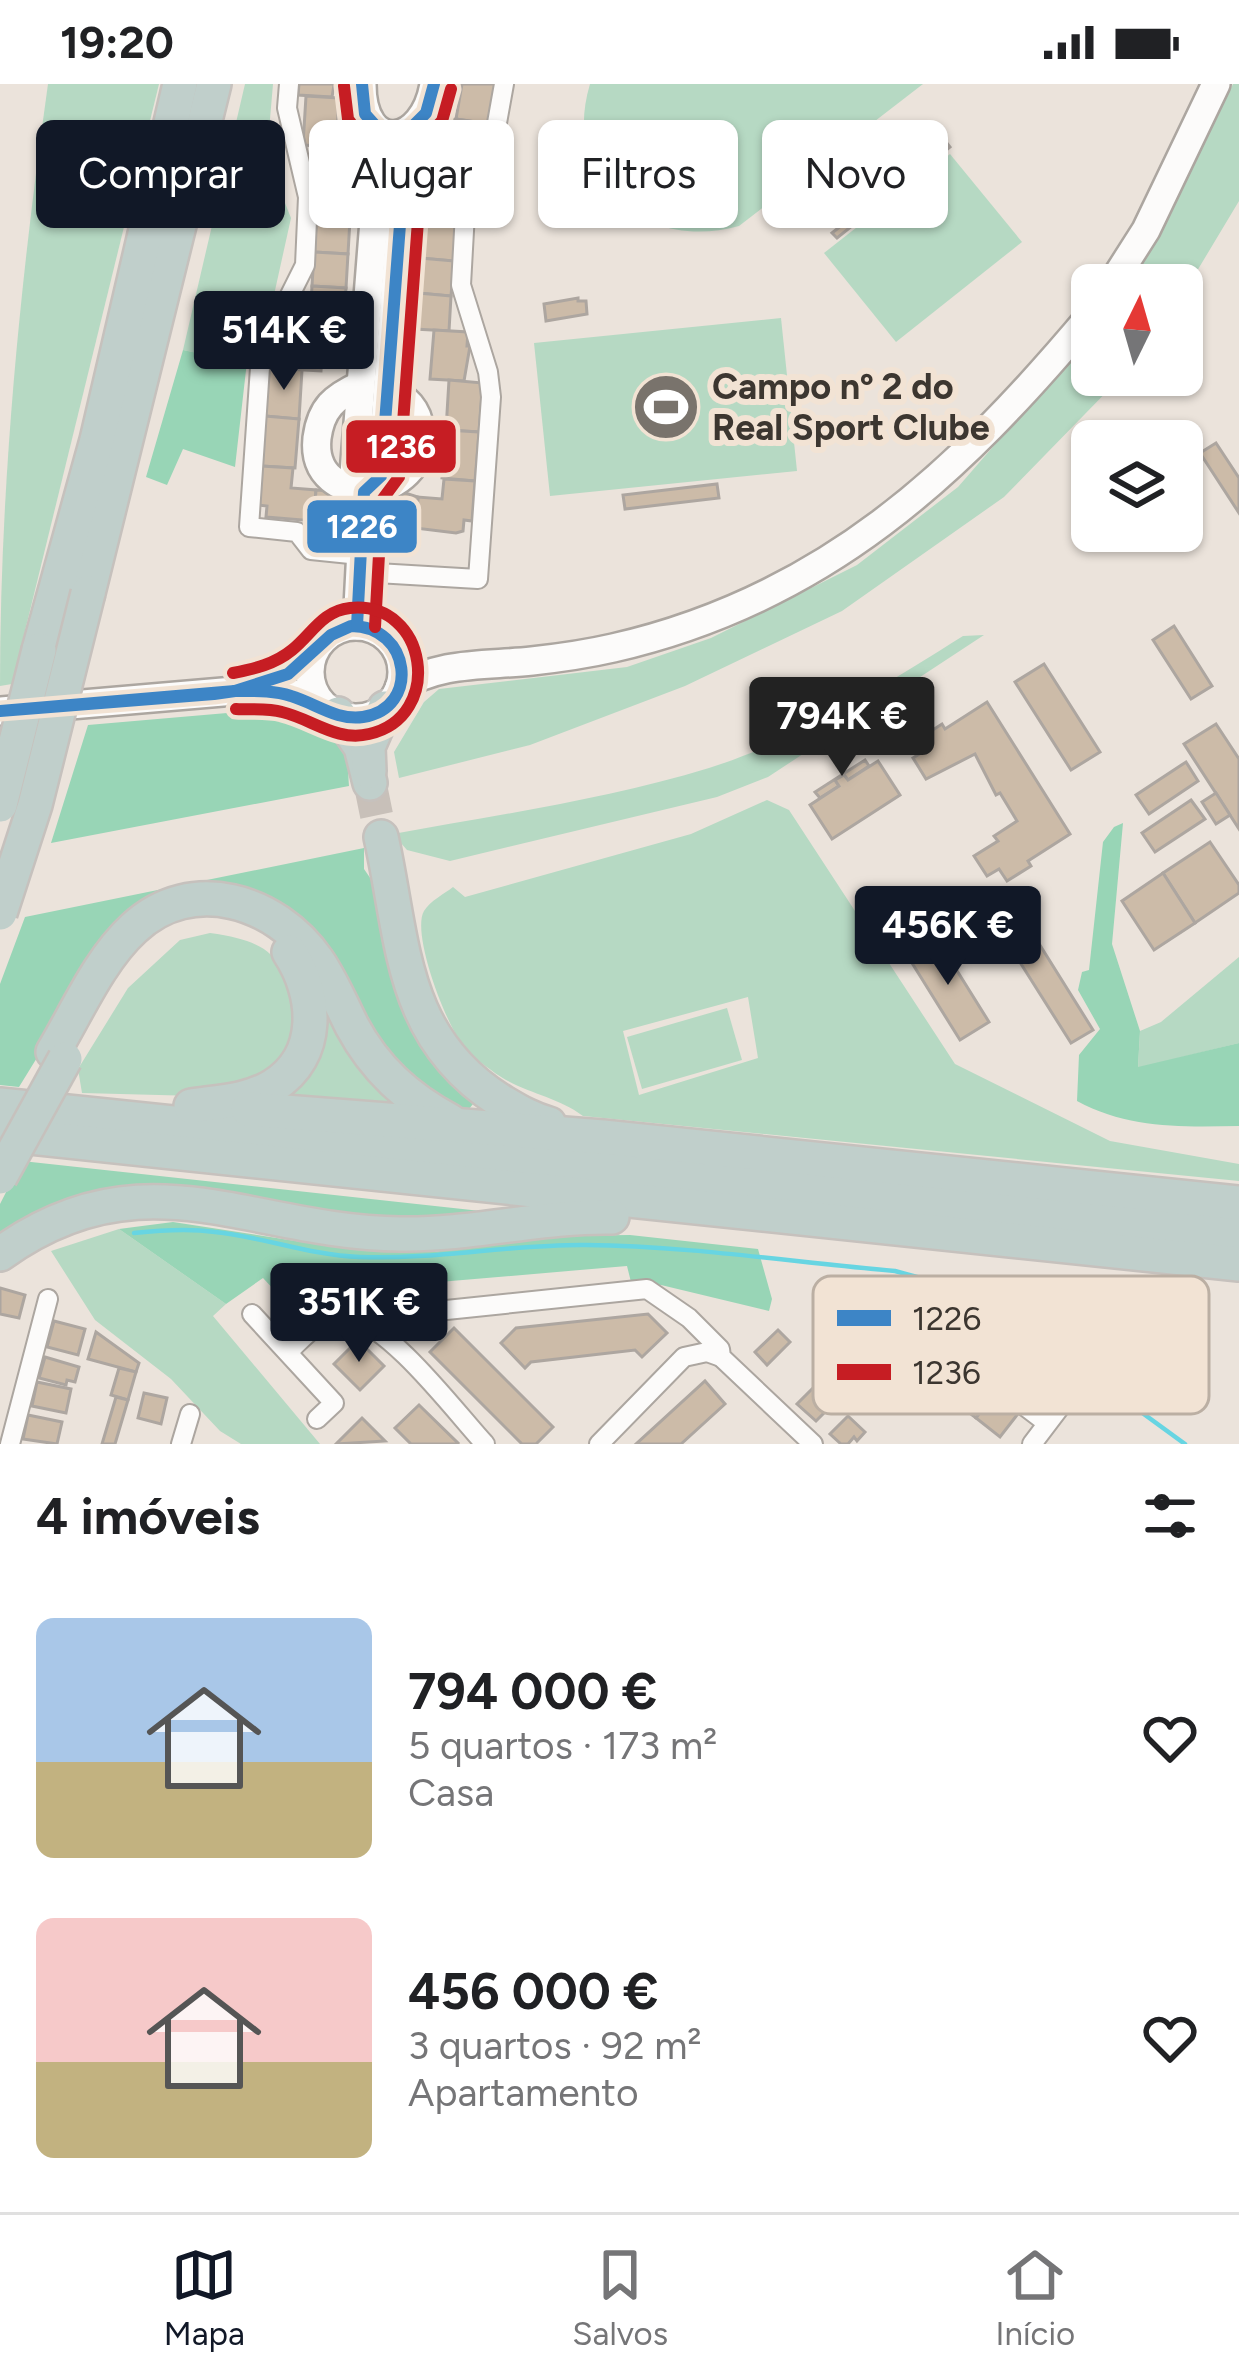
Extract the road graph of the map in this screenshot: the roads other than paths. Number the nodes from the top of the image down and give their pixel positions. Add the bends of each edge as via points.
1 (180, 84) edge
2 (214, 84) edge
3 (289, 84) edge
4 (362, 84) edge
5 (434, 84) edge
6 (504, 84) edge
7 (1216, 84) edge
8 (374, 120) edge
9 (415, 120) edge
10 (387, 228) edge
11 (1124, 264) edge
12 (1071, 338) edge
13 (374, 387) junction
14 (364, 492) junction
15 (360, 563) junction
16 (72, 587) junction
17 (357, 626) junction
18 (395, 647) junction
19 (313, 657) junction
20 (465, 666) junction
21 (246, 690) junction
22 (392, 698) junction
23 (0, 711) edge
24 (334, 712) junction
25 (0, 805) edge
26 (381, 837) tunnel mouth
27 (0, 913) edge
28 (59, 1056) junction
29 (0, 1105) edge
30 (191, 1106) junction
31 (85, 1113) junction
32 (462, 1127) junction
33 (0, 1134) edge
34 (603, 1137) junction
35 (0, 1149) edge
36 (0, 1177) edge
37 (1231, 1204) edge
38 (707, 1209) junction
39 (0, 1254) edge
40 (1237, 1256) edge
41 (48, 1299) dead end
42 (679, 1313) junction
43 (252, 1314) dead end
44 (408, 1314) junction
45 (348, 1319) junction
46 (389, 1342) junction
47 (288, 1352) junction
48 (684, 1358) junction
49 (722, 1358) junction
50 (190, 1414) dead end
51 (1035, 1414) edge
52 (1054, 1414) edge
53 (317, 1419) dead end
54 (1047, 1423) junction
55 (10, 1444) edge
56 (181, 1444) edge
57 (485, 1444) edge
58 (599, 1444) edge
59 (813, 1444) edge
60 (1032, 1444) edge

1 - 16 highway via 97,440
2 - 16 highway
3 - 15 street via 308,197 305,265 261,352 249,526 296,532 311,550
4 - 8 street via 365,114
5 - 9 street via 426,113
6 - 15 street via 488,154 468,185 462,253 462,298 491,397 478,579
7 - 11 street
10 - 13 street
12 - 20 street via 977,443 837,557 667,633 535,661
13 - 14 street via 354,474
13 - 14 street via 401,396 422,435 411,470 391,487
13 - 14 street via 335,397 316,447 334,482
14 - 15 street
15 - 17 street
16 - 25 highway, bridge
16 - 27 highway, bridge via 35,805
17 - 18 street
17 - 19 street via 330,634
18 - 20 street via 418,661
18 - 22 street via 402,674
19 - 21 street
19 - 24 street via 312,687
20 - 22 street via 427,672
21 - 23 street
21 - 24 street via 290,692
22 - 24 street via 363,718
22 - 24 highway via 368,747 370,781 361,747
26 - 34 highway via 419,1012 443,1049 479,1087 532,1120
28 - 30 highway via 157,929 217,914 251,921 281,940 302,971 310,1034 297,1064 275,1085
28 - 32 highway via 134,928 159,909 232,900 295,934 376,1063 403,1092
28 - 35 highway
28 - 36 highway, bridge
29 - 31 highway
30 - 31 highway
30 - 32 highway
31 - 40 highway
32 - 34 highway
33 - 38 highway
34 - 37 highway
38 - 39 highway via 394,1234 155,1200 79,1212
38 - 40 highway
41 - 55 street
42 - 44 street via 654,1292 635,1289
42 - 48 street via 690,1342
42 - 49 street
43 - 47 street
44 - 45 street
44 - 46 street via 394,1320
45 - 46 street via 364,1320
45 - 47 street via 320,1324
46 - 57 street
47 - 53 street via 334,1402
48 - 49 street
48 - 58 street
49 - 59 street
50 - 56 street
51 - 54 street
52 - 54 street
54 - 60 street

